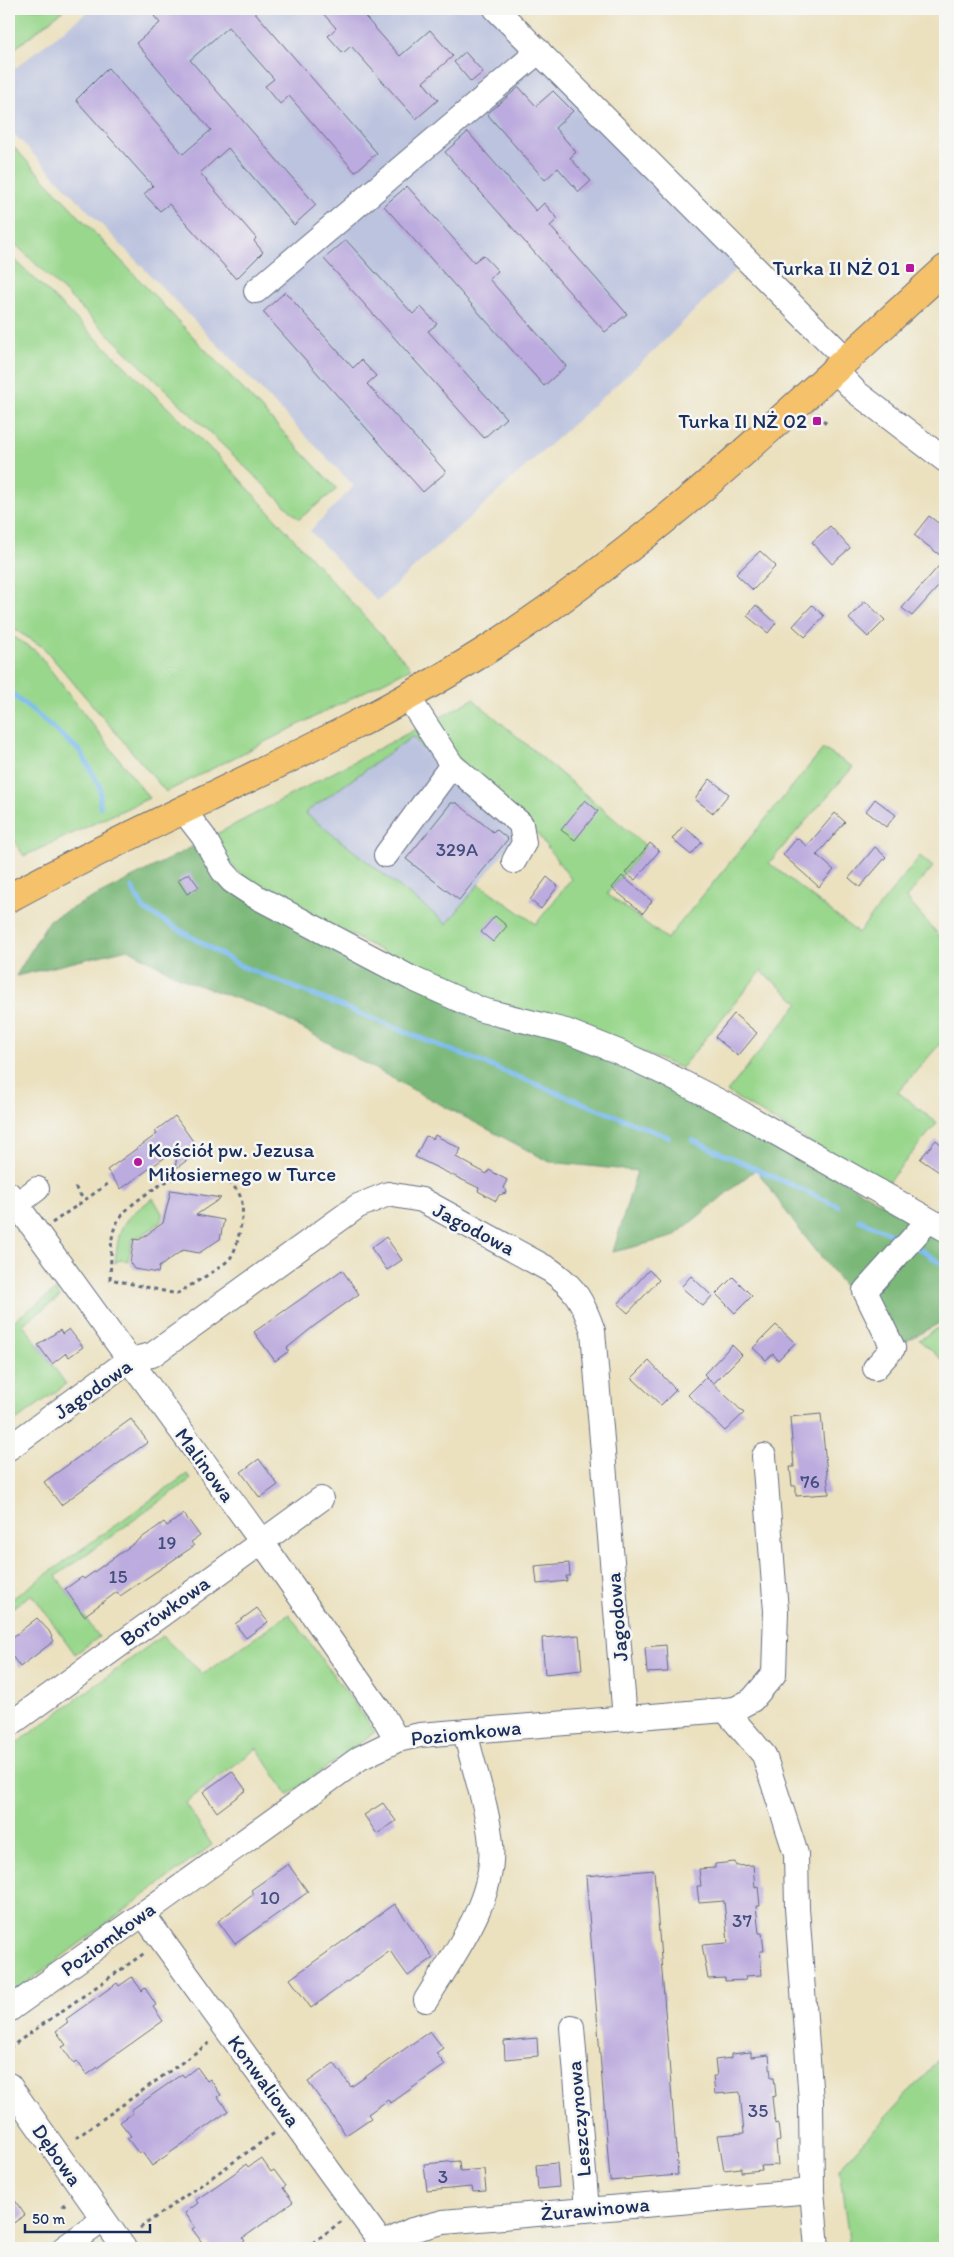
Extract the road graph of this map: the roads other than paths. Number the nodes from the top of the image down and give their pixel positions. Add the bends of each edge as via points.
1 (496, 9) edge
2 (539, 51) junction
3 (945, 269) edge
4 (256, 291) dead end
5 (840, 364) junction
6 (945, 460) edge
7 (408, 697) junction
8 (452, 765) junction
9 (183, 810) junction
10 (386, 855) dead end
11 (514, 861) dead end
12 (9, 898) edge
13 (37, 1189) dead end
14 (13, 1199) edge
15 (937, 1225) edge
16 (129, 1360) junction
17 (875, 1368) dead end
18 (9, 1448) edge
19 (764, 1456) dead end
20 (321, 1499) dead end
21 (262, 1542) junction
22 (725, 1710) junction
23 (625, 1720) junction
24 (9, 1725) edge
25 (465, 1731) junction
26 (397, 1740) junction
27 (150, 1924) junction
28 (426, 2000) dead end
29 (9, 2010) edge
30 (572, 2027) dead end
31 (9, 2086) edge
32 (812, 2191) junction
33 (587, 2210) junction
34 (103, 2220) junction
35 (383, 2246) edge
36 (64, 2248) edge
37 (124, 2248) edge
38 (817, 2248) edge

1 - 2 street
2 - 4 street
2 - 5 street
3 - 5 main road
5 - 6 street via 856,392
5 - 7 main road via 692,497 613,561 488,649
7 - 8 street
7 - 9 main road
8 - 10 street
8 - 11 street via 521,824 524,843
9 - 12 main road
9 - 15 street via 223,871 255,896 411,978 482,1010 566,1031 662,1072 734,1109
13 - 14 street
14 - 16 street, Malinowa
15 - 17 street via 865,1290 893,1348
16 - 18 street, Jagodowa
16 - 21 street, Malinowa
16 - 23 street, Jagodowa via 152,1355 358,1206 388,1194 422,1200 568,1282 580,1297 593,1331
19 - 22 street, Poziomkowa via 776,1611 774,1674 752,1700 735,1709
20 - 21 street, Borówkowa
21 - 24 street, Borówkowa
21 - 26 street, Malinowa
22 - 23 street, Poziomkowa
22 - 32 street via 764,1755 796,1854 811,2101
23 - 25 street, Poziomkowa
25 - 26 street, Poziomkowa
25 - 28 street via 491,1844 490,1871 479,1907
26 - 27 street, Poziomkowa via 360,1758
27 - 29 street, Poziomkowa
27 - 35 street, Konwaliowa
30 - 33 street, Leszczynowa
31 - 34 street, Dębowa
32 - 33 street, Żurawinowa
32 - 38 street
33 - 35 street, Żurawinowa via 443,2222 412,2230
34 - 36 street
34 - 37 street, Dębowa

